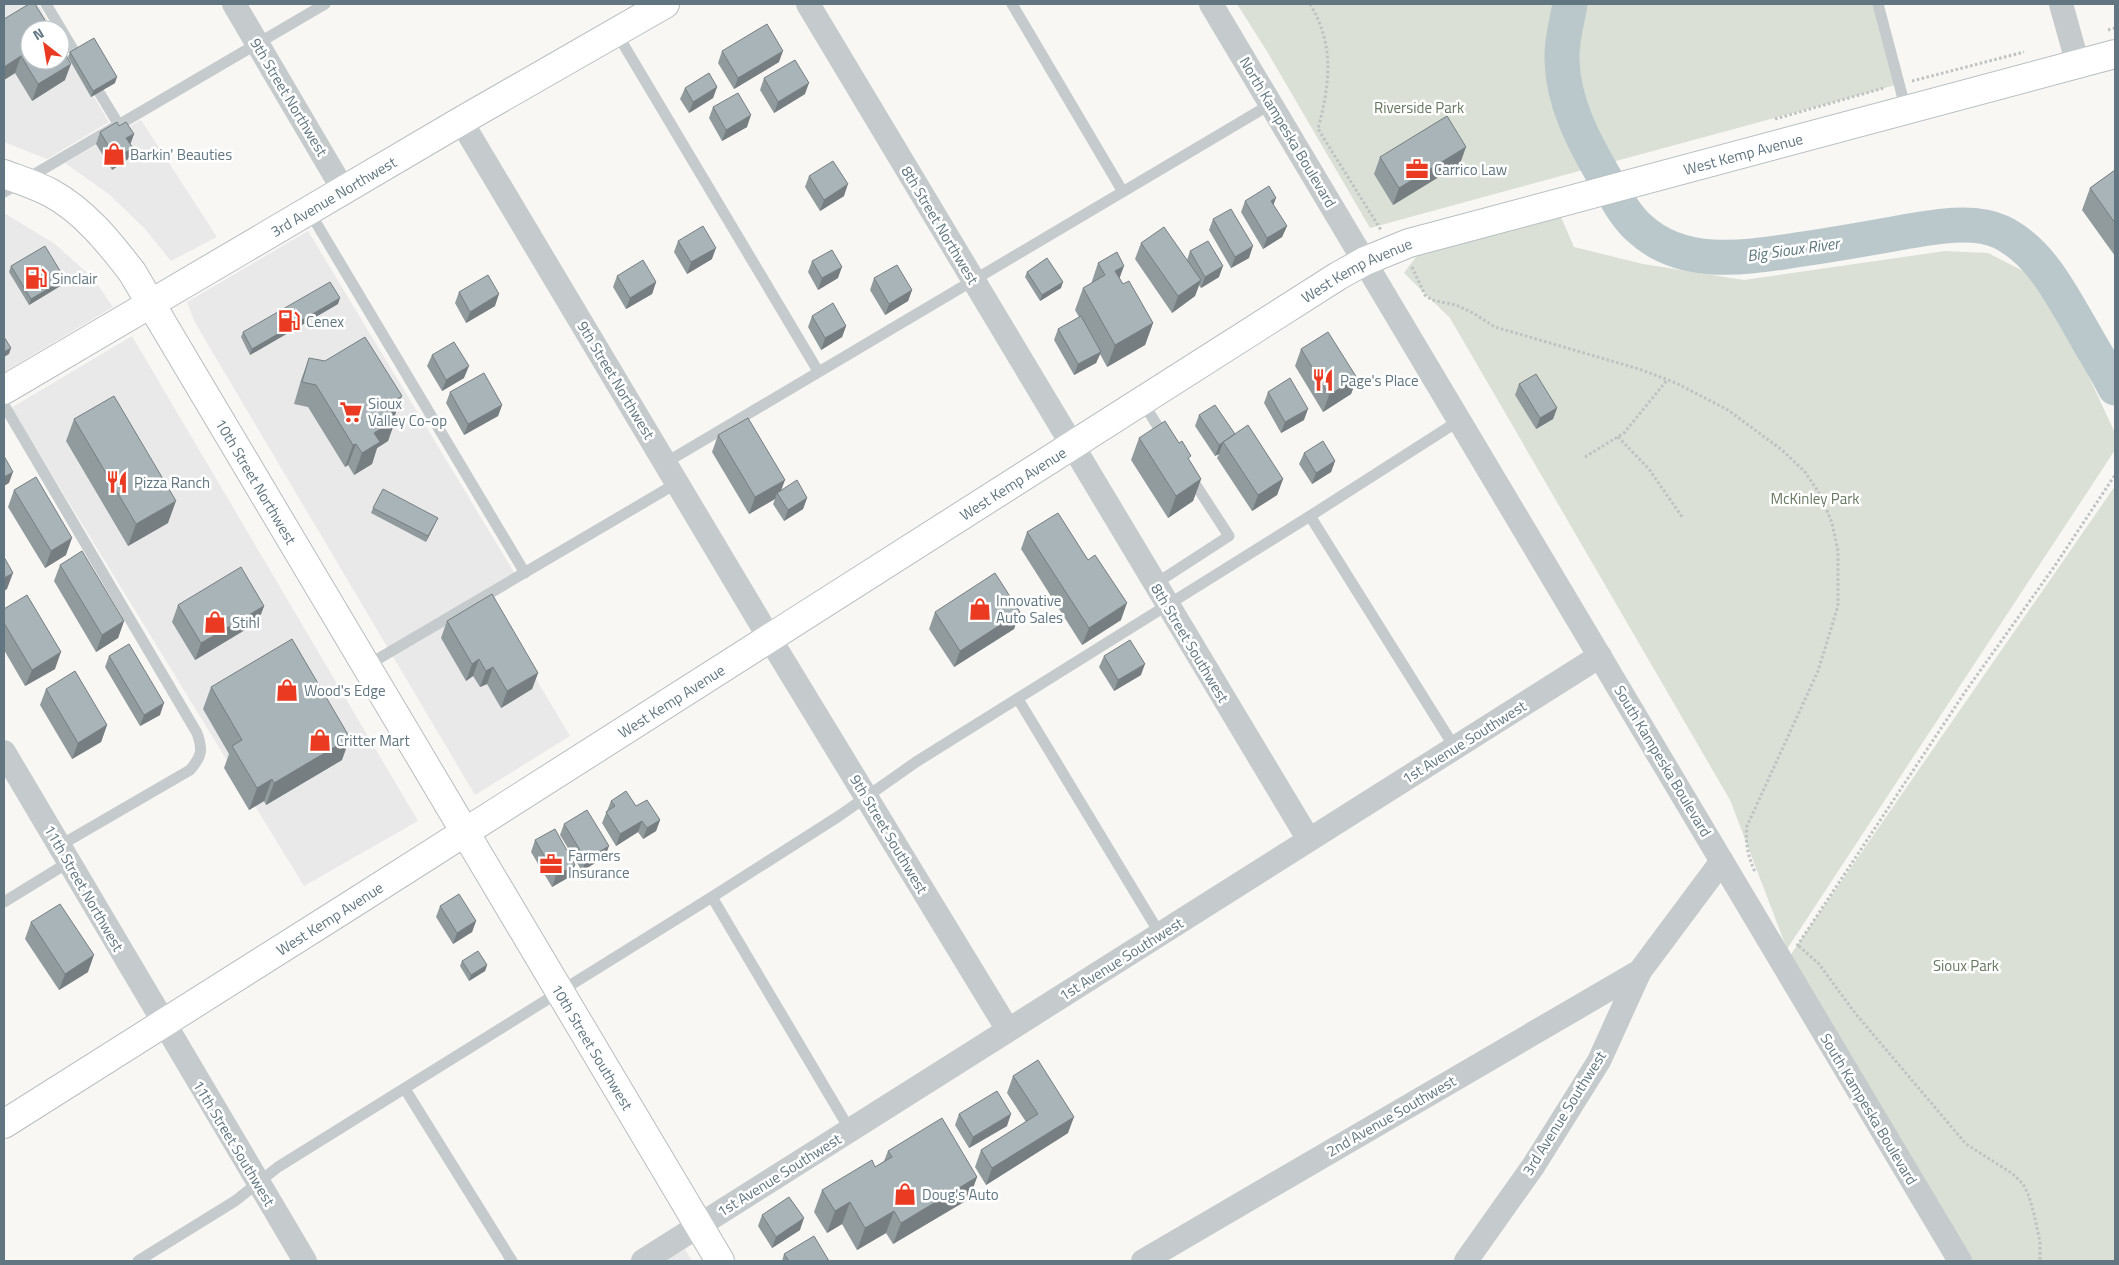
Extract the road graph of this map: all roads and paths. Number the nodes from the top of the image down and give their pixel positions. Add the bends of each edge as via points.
1 (46, 4) edge
2 (234, 4) edge
3 (325, 4) edge
4 (665, 4) edge
5 (808, 4) edge
6 (1012, 4) edge
7 (1211, 4) edge
8 (1310, 4) edge
9 (1878, 4) edge
10 (2061, 4) edge
11 (616, 32) junction
12 (258, 44) junction
13 (2115, 54) edge
14 (2078, 65) junction
15 (1271, 104) junction
16 (1906, 110) junction
17 (461, 121) junction
18 (119, 125) junction
19 (10, 183) edge
20 (344, 191) junction
21 (1123, 192) junction
22 (309, 211) junction
23 (1379, 227) dead end
24 (1366, 261) junction
25 (1413, 268) dead end
26 (973, 280) junction
27 (152, 302) junction
28 (818, 371) junction
29 (1667, 380) junction
30 (4, 390) edge
31 (1142, 401) junction
32 (4, 404) edge
33 (1460, 420) junction
34 (1618, 437) junction
35 (1072, 446) junction
36 (1173, 449) edge
37 (1585, 457) dead end
38 (665, 462) junction
39 (1183, 465) edge
40 (2115, 474) edge
41 (677, 483) junction
42 (1310, 516) junction
43 (1682, 517) dead end
44 (525, 573) junction
45 (1155, 584) junction
46 (1168, 605) junction
47 (770, 639) junction
48 (1600, 656) junction
49 (366, 666) junction
50 (1018, 699) junction
51 (1455, 748) junction
52 (4, 752) edge
53 (866, 797) junction
54 (465, 832) junction
55 (1309, 840) junction
56 (64, 854) junction
57 (1722, 861) junction
58 (1759, 879) dead end
59 (712, 897) junction
60 (4, 902) edge
61 (1160, 934) junction
62 (1791, 938) dead end
63 (1798, 945) junction
64 (1784, 966) junction
65 (1640, 971) junction
66 (561, 991) junction
67 (163, 1024) junction
68 (1008, 1030) junction
69 (405, 1089) junction
70 (4, 1124) edge
71 (850, 1130) junction
72 (258, 1183) junction
73 (699, 1226) junction
74 (138, 1261) edge
75 (305, 1261) edge
76 (512, 1261) edge
77 (642, 1261) edge
78 (720, 1261) edge
79 (1143, 1261) edge
80 (1466, 1261) edge
81 (1960, 1261) edge
82 (2040, 1261) edge

1 - 18 lane
2 - 12 street, 9th Street Northwest
3 - 12 lane
4 - 11 main road, 3rd Avenue Northwest
5 - 26 street, 8th Street Northwest
6 - 21 lane
7 - 15 street, North Kampeska Boulevard
8 - 23 path via 1320,20 1329,56 1325,102 1318,129
9 - 16 lane
10 - 14 street
11 - 17 main road, 3rd Avenue Northwest
11 - 28 lane
12 - 18 lane
12 - 20 street, 9th Street Northwest
13 - 14 main road, West Kemp Avenue
14 - 16 main road, West Kemp Avenue
15 - 21 lane
15 - 24 street, North Kampeska Boulevard
16 - 24 main road, West Kemp Avenue via 1410,244
17 - 20 main road, 3rd Avenue Northwest
17 - 38 street, 9th Street Northwest
18 - 19 lane
19 - 27 main road, 10th Street Northwest via 65,202 100,233
20 - 22 main road, 3rd Avenue Northwest
21 - 26 lane
22 - 27 main road, 3rd Avenue Northwest
22 - 44 lane
24 - 31 main road, West Kemp Avenue
24 - 33 street, South Kampeska Boulevard
25 - 29 path via 1425,295 1432,300 1456,305 1495,327
26 - 28 lane
26 - 35 street, 8th Street Northwest
27 - 30 main road, 3rd Avenue Northwest
27 - 49 main road, 10th Street Northwest
28 - 38 lane
29 - 34 path
29 - 58 path via 1728,410 1782,450 1805,472 1821,496 1838,551 1838,606 1827,647 1747,826 1748,856
31 - 35 main road, West Kemp Avenue
31 - 36 lane
32 - 56 lane via 200,743 199,760 190,770
33 - 42 lane
33 - 48 street, South Kampeska Boulevard
34 - 37 path
34 - 43 path via 1650,469
35 - 45 street, 8th Street Southwest
35 - 47 main road, West Kemp Avenue
38 - 41 street, 9th Street Northwest
39 - 45 lane via 1229,536
40 - 63 path via 1965,692
41 - 44 lane
41 - 47 street, 9th Street Northwest
42 - 46 lane
42 - 51 lane
44 - 49 lane
45 - 46 street, 8th Street Southwest
46 - 50 lane
46 - 55 street, 8th Street Southwest
47 - 53 street, 9th Street Southwest
47 - 54 main road, West Kemp Avenue
48 - 51 street, 1st Avenue Southwest
48 - 57 street, South Kampeska Boulevard
49 - 54 main road, 10th Street Northwest
50 - 53 lane
50 - 61 lane
51 - 55 street, 1st Avenue Southwest
52 - 56 street, 11th Street Northwest
53 - 59 lane
53 - 68 street, 9th Street Southwest
54 - 66 main road, 10th Street Southwest
54 - 67 main road, West Kemp Avenue
55 - 61 street, 1st Avenue Southwest
56 - 60 lane
56 - 67 street, 11th Street Northwest
57 - 64 street, South Kampeska Boulevard
57 - 65 street, 3rd Avenue Southwest
59 - 66 lane
59 - 71 lane
61 - 68 street, 1st Avenue Southwest
62 - 63 path
63 - 64 path
63 - 82 path via 1819,964 1855,1013 1966,1144 2023,1184 2034,1214
64 - 81 street, South Kampeska Boulevard
65 - 79 street, 2nd Avenue Southwest
65 - 80 street, 3rd Avenue Southwest via 1599,1061 1534,1164
66 - 69 lane
66 - 73 main road, 10th Street Southwest
67 - 70 main road, West Kemp Avenue
67 - 72 street, 11th Street Southwest
68 - 71 street, 1st Avenue Southwest
69 - 72 lane via 278,1167
69 - 76 lane
71 - 73 street, 1st Avenue Southwest
72 - 74 lane
72 - 75 street, 11th Street Southwest
73 - 77 street, 1st Avenue Southwest
73 - 78 main road, 10th Street Southwest

